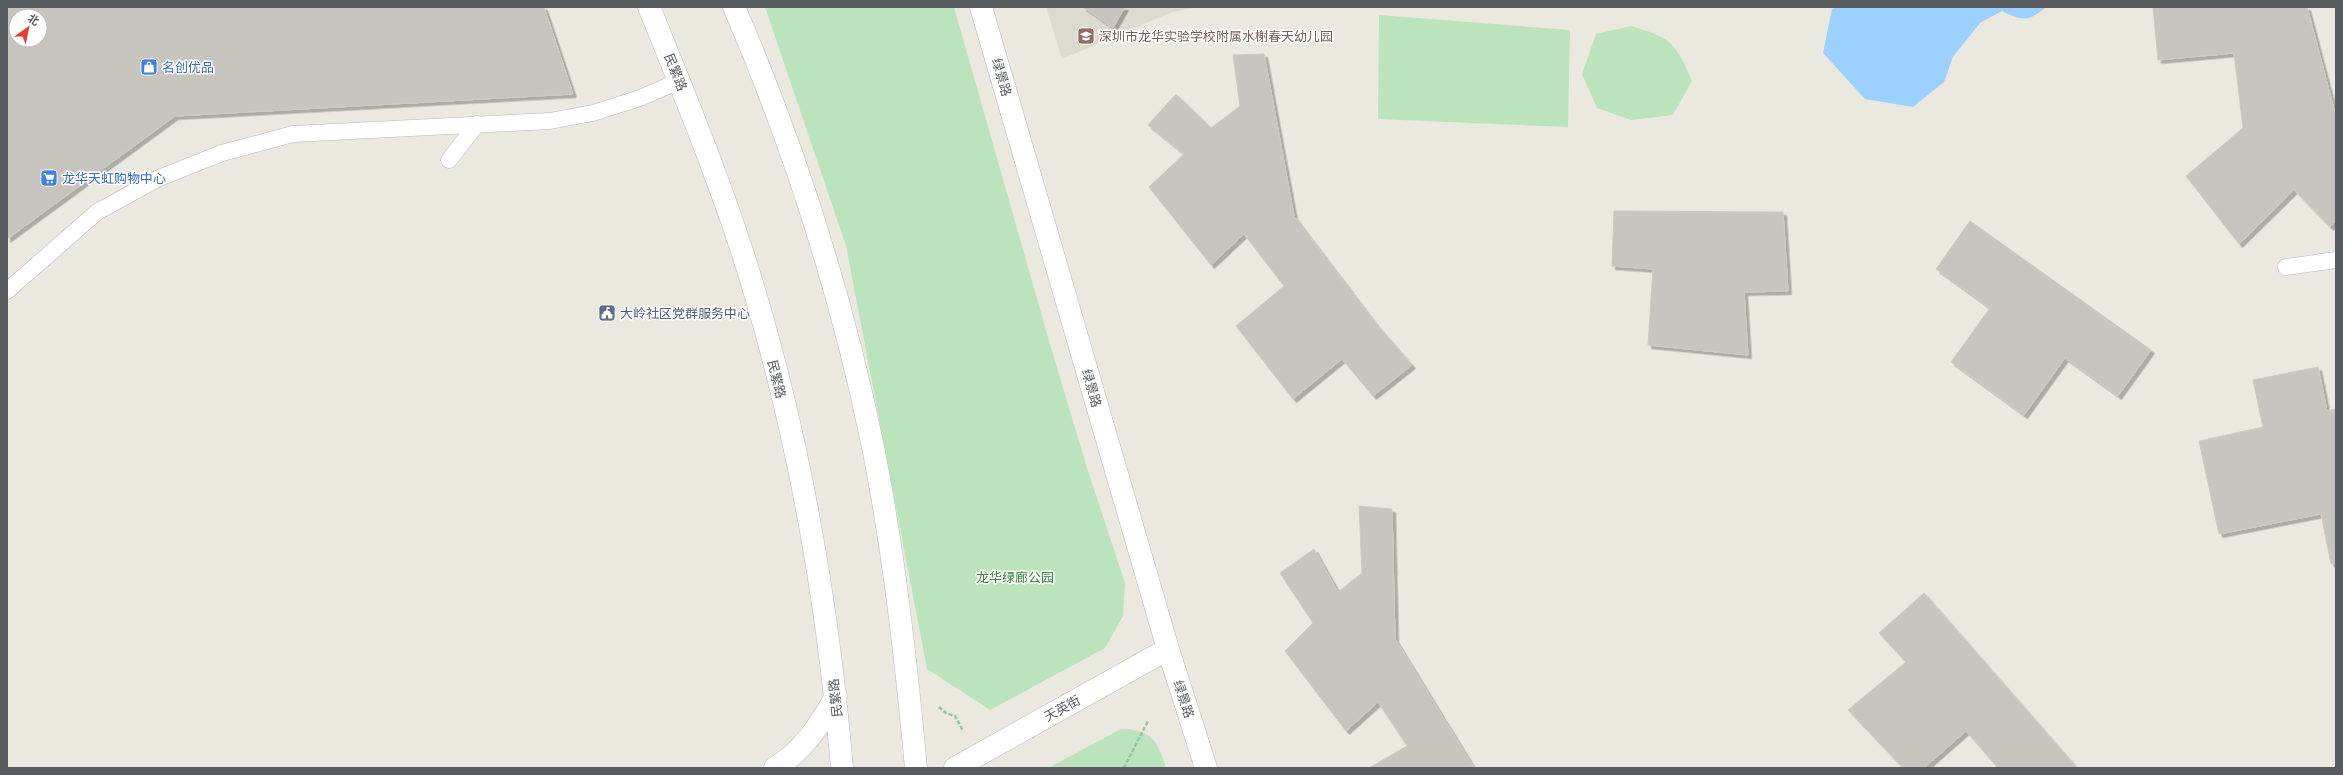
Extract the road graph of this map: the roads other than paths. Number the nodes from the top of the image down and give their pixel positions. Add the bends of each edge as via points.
1 (649, 7) edge
2 (734, 7) edge
3 (981, 7) edge
4 (679, 81) junction
5 (477, 124) junction
6 (449, 160) dead end
7 (2336, 260) edge
8 (2286, 268) dead end
9 (7, 291) edge
10 (1168, 649) junction
11 (836, 696) junction
12 (775, 768) edge
13 (842, 768) edge
14 (916, 768) edge
15 (955, 768) edge
16 (1206, 768) edge

1 - 4 main road, 民繁路
2 - 14 main road via 791,154 826,257 853,362 873,446 890,540 908,677
3 - 10 main road, 绿景路
4 - 5 lane via 640,98 593,113 550,121
4 - 11 main road, 民繁路 via 741,248 783,400 813,545
5 - 6 lane
5 - 9 lane via 293,134 222,153 159,178 97,212
7 - 8 lane
10 - 15 main road, 天英街
10 - 16 main road, 绿景路
11 - 12 main road via 822,722 805,743
11 - 13 main road, 民繁路

